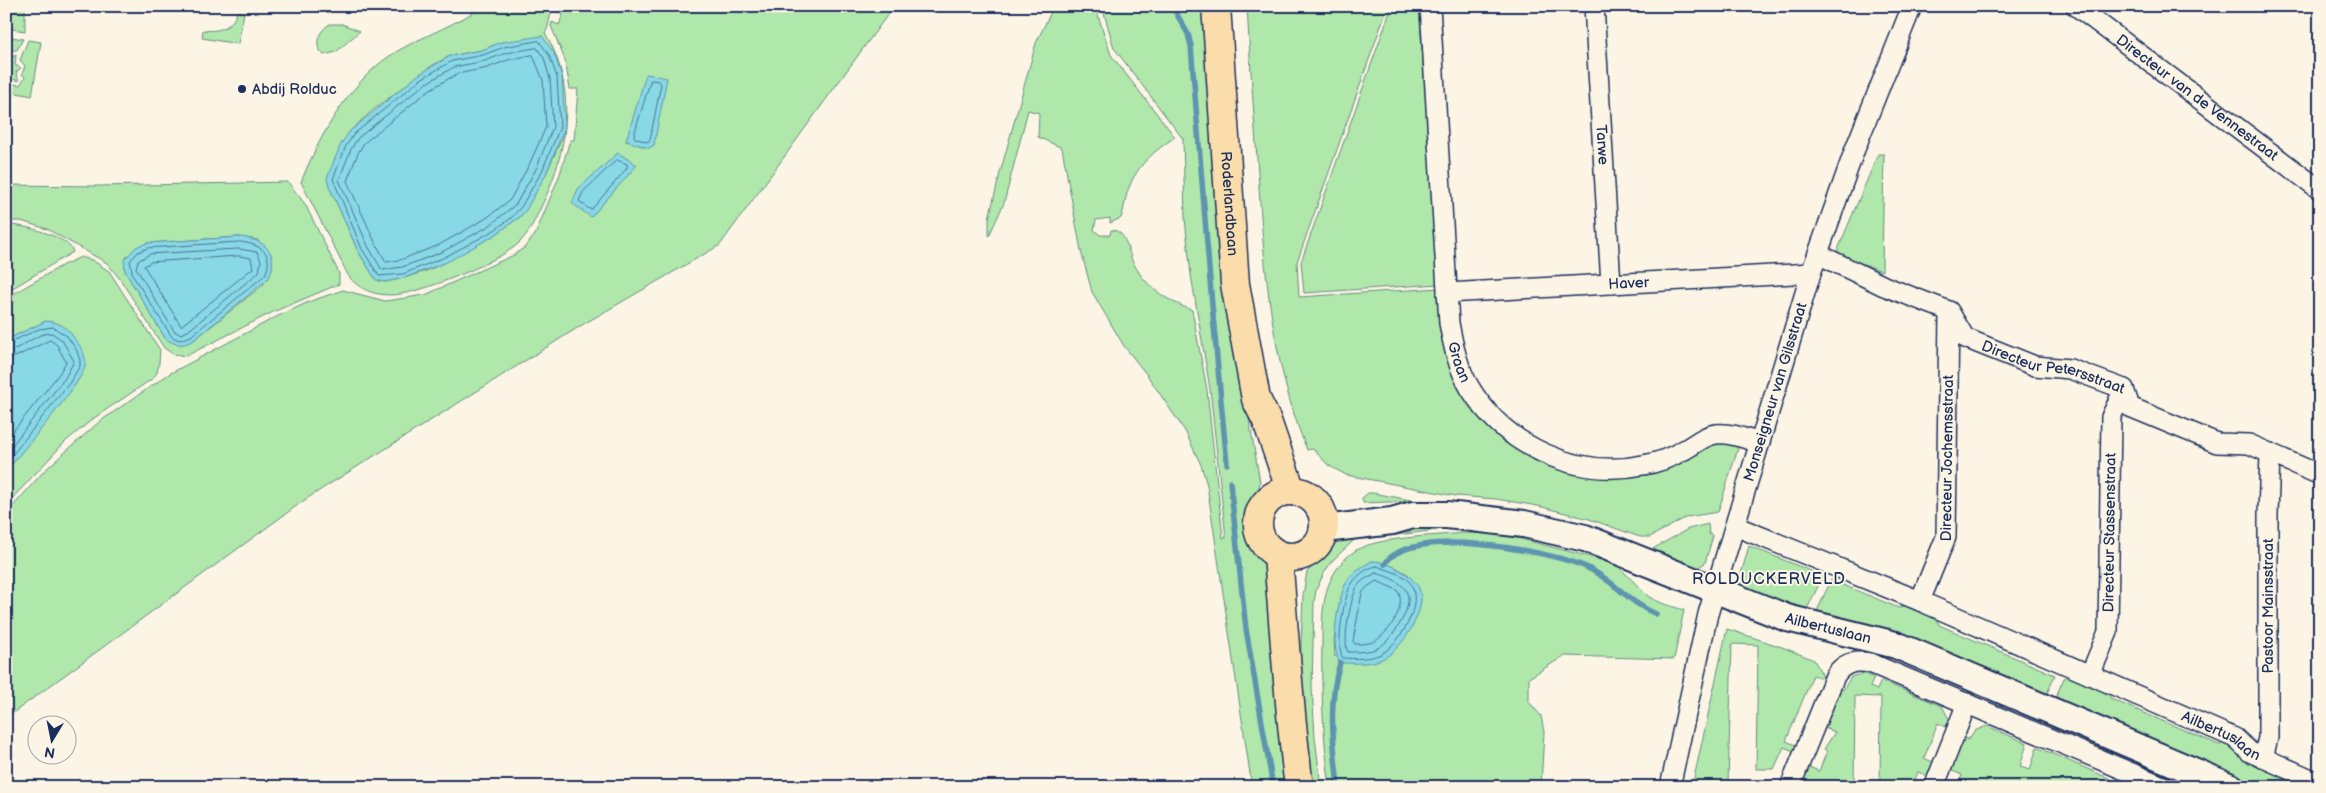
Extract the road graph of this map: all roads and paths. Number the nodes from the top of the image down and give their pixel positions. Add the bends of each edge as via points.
1 (1216, 6) edge
2 (1430, 6) edge
3 (1594, 6) edge
4 (1912, 6) edge
5 (2076, 6) edge
6 (2320, 190) edge
7 (1818, 254) junction
8 (1811, 273) junction
9 (1611, 284) junction
10 (1447, 293) junction
11 (1949, 311) junction
12 (2124, 389) junction
13 (1760, 443) junction
14 (2270, 453) junction
15 (2320, 476) edge
16 (1281, 495) junction
17 (1323, 520) junction
18 (1735, 526) junction
19 (1289, 555) junction
20 (1715, 590) junction
21 (1920, 601) junction
22 (2090, 675) junction
23 (1967, 703) junction
24 (2041, 721) junction
25 (2263, 758) junction
26 (2320, 783) edge
27 (1299, 787) edge
28 (1670, 787) edge
29 (1790, 787) edge
30 (1934, 787) edge
31 (2165, 787) edge
32 (2231, 787) edge

1 - 16 main road, Roderlandbaan via 1235,284 1256,399 1255,426
2 - 10 street, Graan
3 - 9 street, Tarwe
4 - 7 street, Monseigneur van Gilsstraat via 1855,149
5 - 6 street, Directeur van de Vennestraat
7 - 8 street, Monseigneur van Gilsstraat
7 - 11 street via 1884,286
8 - 9 street, Haver
8 - 13 street, Monseigneur van Gilsstraat
9 - 10 street, Haver
10 - 13 street, Graan via 1453,346 1470,388 1493,417 1530,447 1572,464 1609,469 1661,461 1713,434 1728,434
11 - 12 street, Directeur Petersstraat via 1965,338 2035,366 2070,369
11 - 21 street, Directeur Jochemsstraat via 1946,537
12 - 14 street, Directeur Petersstraat via 2130,407 2217,443 2249,444
12 - 22 street, Directeur Stassenstraat via 2111,417 2108,632
13 - 18 street, Monseigneur van Gilsstraat
14 - 15 street, Directeur Petersstraat
14 - 25 street, Pastoor Mainsstraat via 2268,738
16 - 17 main road via 1310,497
16 - 19 main road via 1263,506 1258,528 1268,548
17 - 19 main road via 1316,546
17 - 20 main road, Ailbertuslaan via 1392,521 1412,515 1498,520 1604,544
18 - 20 street, Monseigneur van Gilsstraat
18 - 21 street, Ailbertuslaan
19 - 27 main road via 1282,627
20 - 24 main road, Ailbertuslaan via 1787,618 1896,645
20 - 28 street, Monseigneur van Gilsstraat
21 - 22 street, Ailbertuslaan
22 - 25 street, Ailbertuslaan via 2235,738 2250,752
23 - 24 street, Ailbertuslaan
23 - 29 street, Ailbertuslaan via 1870,662 1846,665 1835,676
23 - 30 street
24 - 31 street, Ailbertuslaan
24 - 32 main road, Ailbertuslaan
25 - 26 street, Ailbertuslaan

